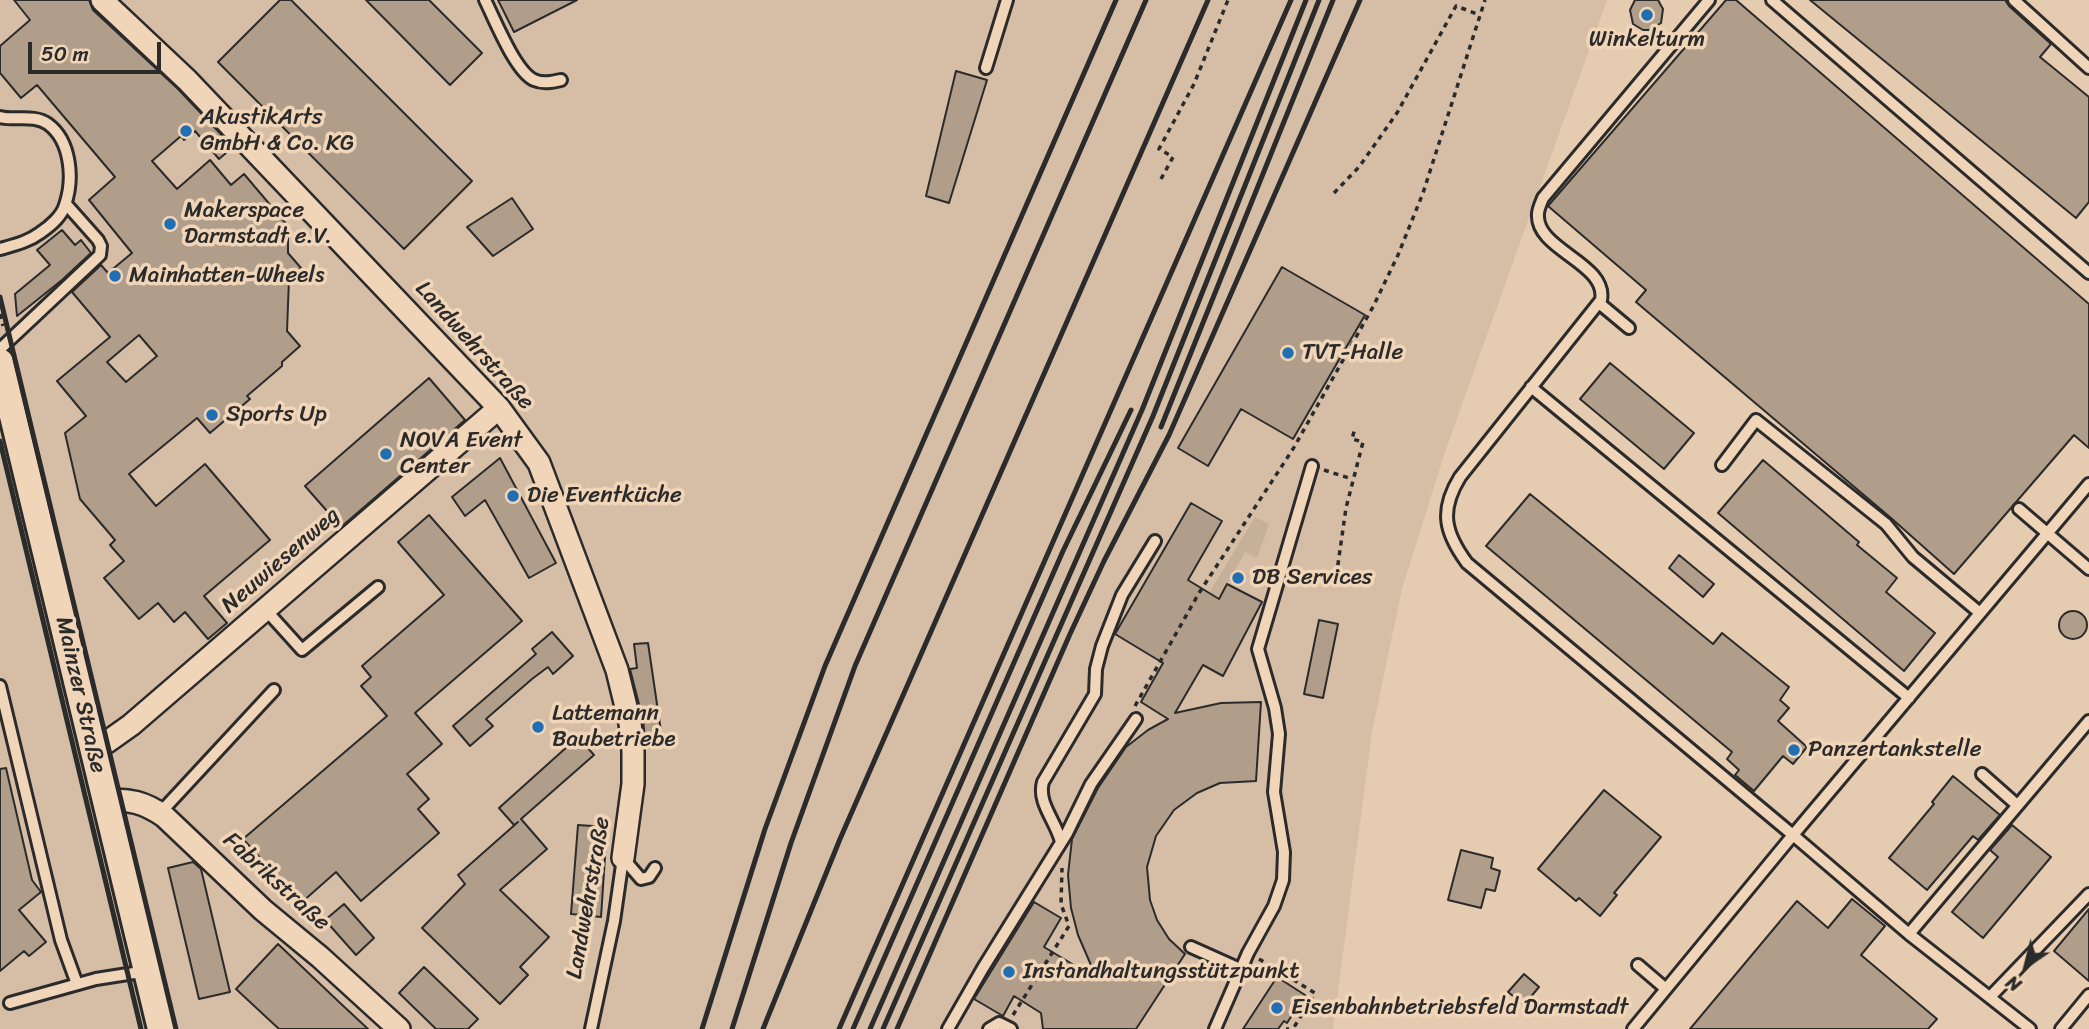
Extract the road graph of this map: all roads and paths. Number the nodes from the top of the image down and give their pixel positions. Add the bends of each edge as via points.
1 (102, 0) edge
2 (485, 0) edge
3 (1007, 0) edge
4 (1228, 0) edge
5 (1485, 0) edge
6 (1709, 0) edge
7 (2014, 0) edge
8 (1774, 1) edge
9 (1480, 15) junction
10 (986, 68) dead end
11 (2089, 68) edge
12 (561, 80) dead end
13 (0, 117) edge
14 (1161, 179) dead end
15 (1334, 193) dead end
16 (66, 204) junction
17 (0, 249) edge
18 (2089, 272) edge
19 (1599, 303) junction
20 (1629, 328) dead end
21 (0, 349) edge
22 (0, 362) edge
23 (1531, 387) junction
24 (499, 408) junction
25 (1355, 428) dead end
26 (1722, 465) dead end
27 (1312, 466) dead end
28 (2089, 484) edge
29 (2019, 509) dead end
30 (2047, 533) junction
31 (1155, 541) dead end
32 (2089, 569) edge
33 (1335, 585) dead end
34 (378, 587) dead end
35 (265, 609) junction
36 (1980, 612) junction
37 (0, 685) edge
38 (274, 690) dead end
39 (1909, 698) junction
40 (1136, 719) joint
41 (2089, 721) edge
42 (92, 747) junction
43 (1982, 774) dead end
44 (105, 801) junction
45 (2017, 805) junction
46 (160, 813) junction
47 (1793, 835) junction
48 (1061, 842) junction
49 (623, 858) junction
50 (655, 868) dead end
51 (2089, 894) edge
52 (1909, 934) junction
53 (1191, 947) dead end
54 (1268, 963) dead end
55 (1638, 965) dead end
56 (1240, 969) junction
57 (147, 971) junction
58 (77, 984) junction
59 (1667, 989) junction
60 (2089, 995) edge
61 (1990, 997) junction
62 (10, 1003) dead end
63 (1009, 1027) edge
64 (161, 1029) edge
65 (399, 1029) edge
66 (591, 1029) edge
67 (948, 1029) edge
68 (989, 1029) edge
69 (1215, 1029) edge
70 (1289, 1029) edge
71 (1633, 1029) edge
72 (2030, 1029) edge
73 (2061, 1029) edge

1 - 24 street, Landwehrstraße via 187,80
2 - 12 lane via 524,74 537,82
3 - 10 lane
4 - 14 path via 1194,84 1159,149 1173,157
5 - 9 path
6 - 19 lane via 1543,198 1538,214 1543,231 1594,276 1602,294
7 - 11 lane
8 - 18 lane
9 - 15 path via 1457,6 1397,113 1359,167
9 - 40 path via 1423,193 1374,305 1293,449 1199,593 1135,704
13 - 16 lane via 36,118 48,124 69,161
16 - 17 lane via 39,235
16 - 21 lane via 98,240 100,255
19 - 20 lane
19 - 23 lane
22 - 42 street, Mainzer Straße
23 - 39 lane
23 - 47 lane via 1453,487 1446,519 1456,548 1467,563
24 - 35 street, Neuwiesenweg
24 - 49 street, Landwehrstraße via 539,463 617,670 633,751 634,784
25 - 33 path via 1352,439 1363,442 1346,508
26 - 36 lane via 1755,419 1886,524 1913,557
27 - 56 lane via 1258,649 1278,718 1274,792 1284,852 1283,880
28 - 30 lane
29 - 30 lane
30 - 32 lane
30 - 36 lane
31 - 48 lane via 1122,595 1102,646 1095,694 1043,782 1042,799
34 - 35 lane via 302,650
35 - 42 street, Neuwiesenweg via 118,736
36 - 39 lane
37 - 58 lane via 61,940
38 - 46 lane
39 - 47 lane
40 - 48 lane via 1091,784
41 - 45 lane
42 - 44 street, Mainzer Straße
43 - 45 lane
44 - 46 street, Fabrikstraße via 135,801
44 - 57 street, Mainzer Straße
45 - 52 lane
46 - 65 street, Fabrikstraße
47 - 52 lane
47 - 59 lane
48 - 63 path via 1061,904 1069,926
48 - 67 lane
49 - 50 lane via 641,878 649,877
49 - 66 lane, Landwehrstraße
51 - 61 lane
52 - 61 lane
53 - 56 lane
54 - 70 path via 1315,993
55 - 59 lane
56 - 69 lane
57 - 58 lane
57 - 64 street, Mainzer Straße
58 - 62 lane
59 - 71 lane
60 - 73 lane
61 - 72 lane
63 - 68 lane via 999,1023

